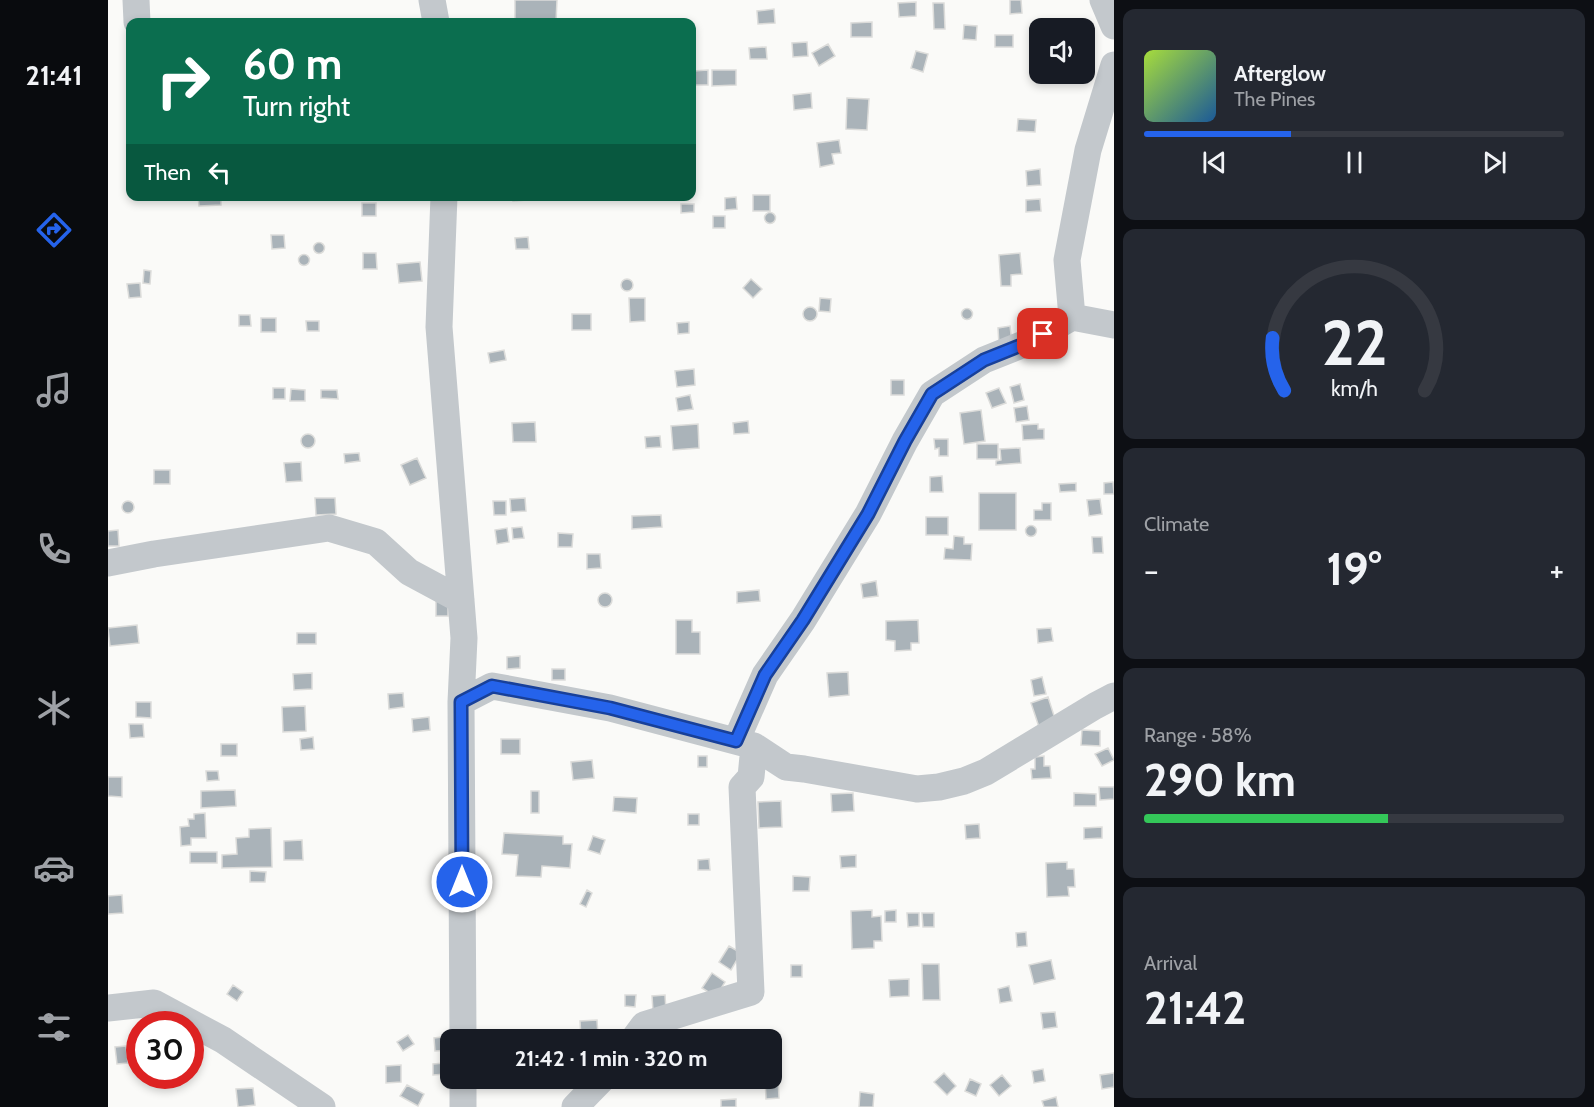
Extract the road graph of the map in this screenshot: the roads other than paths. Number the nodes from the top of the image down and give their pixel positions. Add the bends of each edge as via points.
1 (136, 0) edge
2 (432, 0) edge
3 (1103, 0) edge
4 (137, 18) edge
5 (435, 18) edge
6 (1114, 26) edge
7 (1114, 65) edge
8 (444, 201) edge
9 (1072, 318) junction
10 (1114, 325) edge
11 (108, 563) edge
12 (461, 600) junction
13 (1114, 696) edge
14 (461, 702) junction
15 (745, 744) junction
16 (108, 1008) edge
17 (463, 1029) edge
18 (641, 1029) edge
19 (463, 1089) edge
20 (592, 1089) edge
21 (322, 1107) edge
22 (463, 1107) edge
23 (575, 1107) edge

1 - 4 street
2 - 5 street
3 - 6 street
7 - 9 street via 1088,150 1067,260
8 - 12 street via 439,327
9 - 10 street
9 - 15 street via 1029,342 984,360 932,394 868,514 765,675
11 - 12 street via 329,528 376,542 410,572
12 - 14 street
13 - 15 street via 986,772 939,787 917,789 786,767
14 - 15 street via 492,686 610,708
14 - 17 street
15 - 18 street via 751,777 742,787 751,992
16 - 21 street via 154,1003 223,1040
19 - 22 street
20 - 23 street

